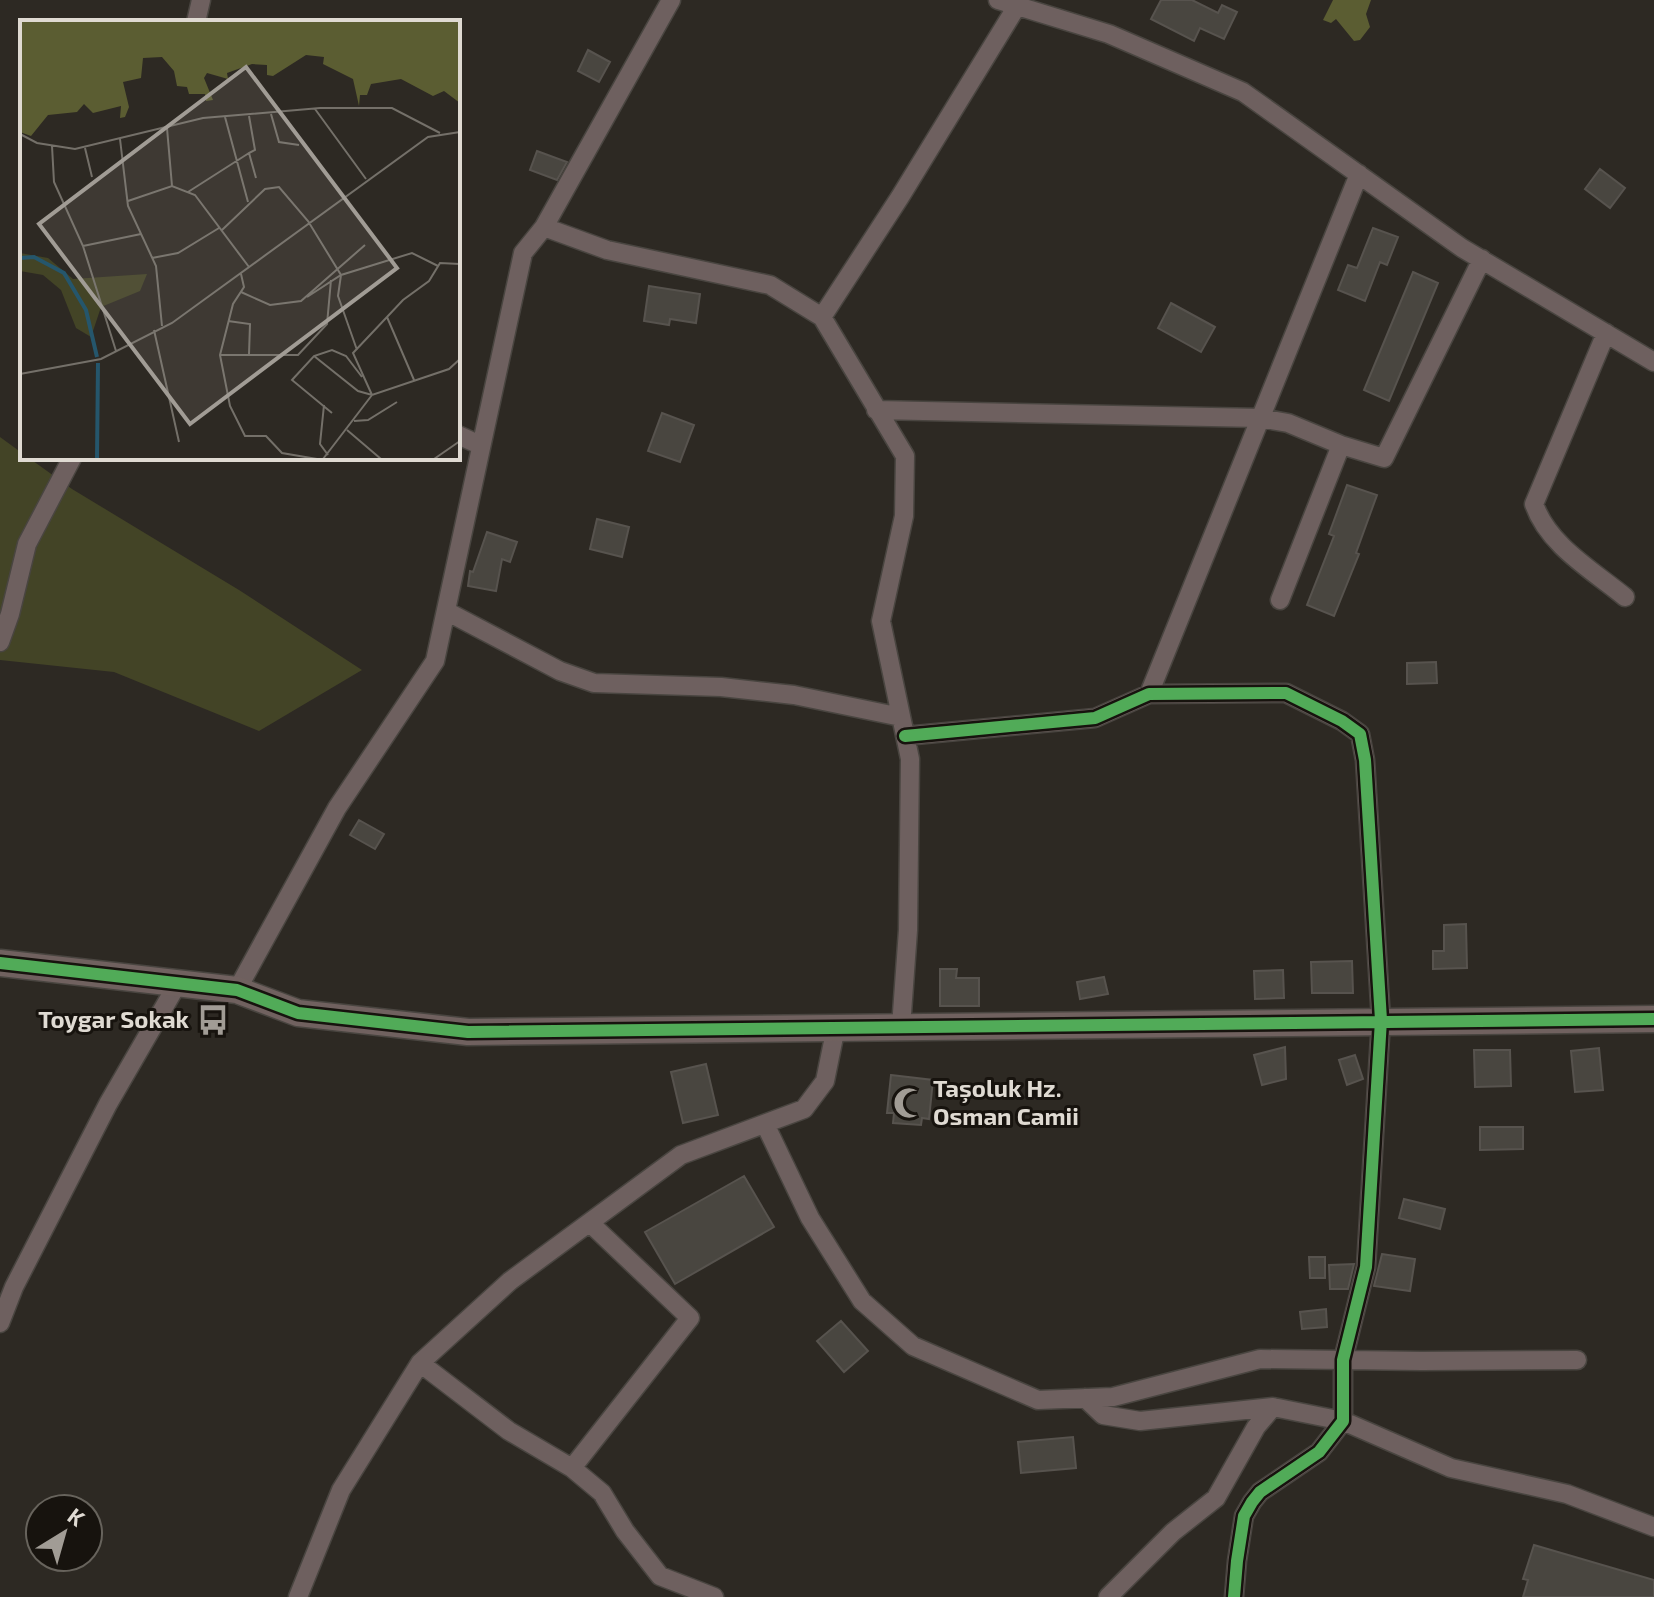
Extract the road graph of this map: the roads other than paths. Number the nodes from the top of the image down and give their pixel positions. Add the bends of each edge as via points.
1 (201, 0) edge
2 (671, 0) edge
3 (998, 0) edge
4 (1017, 6) junction
5 (196, 20) edge
6 (1359, 174) junction
7 (544, 227) junction
8 (1482, 259) junction
9 (822, 317) junction
10 (1606, 333) junction
11 (1654, 362) edge
12 (876, 410) junction
13 (1260, 418) junction
14 (460, 436) edge
15 (480, 445) junction
16 (1341, 445) junction
17 (71, 460) edge
18 (1625, 597) dead end
19 (1280, 600) dead end
20 (446, 611) junction
21 (0, 642) edge
22 (1149, 694) junction
23 (901, 717) junction
24 (905, 736) junction
25 (0, 963) edge
26 (178, 983) junction
27 (237, 990) junction
28 (1654, 1019) edge
29 (1381, 1020) junction
30 (836, 1027) junction
31 (901, 1027) junction
32 (765, 1124) junction
33 (590, 1223) junction
34 (0, 1323) edge
35 (1343, 1360) junction
36 (1577, 1360) dead end
37 (420, 1363) junction
38 (1085, 1398) junction
39 (1273, 1407) junction
40 (1343, 1421) junction
41 (572, 1468) junction
42 (1654, 1527) edge
43 (298, 1597) edge
44 (714, 1597) edge
45 (1108, 1597) edge
46 (1234, 1597) edge

1 - 5 street
2 - 7 street
3 - 4 street
4 - 6 street via 1109,34 1243,92
4 - 9 street
6 - 8 street
6 - 13 street
7 - 9 street via 607,250 770,285
7 - 15 street via 523,253
8 - 10 street
8 - 16 street via 1384,458
9 - 12 street
10 - 11 street
10 - 18 street via 1534,504 1550,535
12 - 13 street
12 - 23 street via 905,456 904,516 881,621
13 - 16 street via 1288,423
13 - 22 street
14 - 15 street
15 - 20 street
16 - 19 street
17 - 21 street via 27,544
20 - 23 street via 560,671 594,683 794,695
20 - 27 street via 435,661 337,808
22 - 24 street via 1095,718
22 - 29 street via 1286,693 1360,734
23 - 24 street
24 - 31 street via 910,759 909,868
25 - 26 street
26 - 27 street
26 - 34 street via 101,1118
27 - 30 street via 298,1013 468,1032
28 - 29 street
29 - 31 street
29 - 35 street via 1366,1267
30 - 31 street
30 - 32 street via 825,1081 804,1109
32 - 33 street via 681,1155
32 - 38 street via 810,1218 862,1301 913,1346 1038,1400
33 - 37 street via 510,1281
33 - 41 street via 690,1318
35 - 36 street
35 - 38 street via 1260,1359 1113,1397
35 - 40 street
37 - 41 street via 509,1431
37 - 43 street via 341,1490
38 - 39 street via 1103,1415 1140,1421
39 - 40 street
39 - 45 street via 1216,1498
40 - 42 street via 1451,1468 1567,1494
40 - 46 street via 1319,1452 1252,1502 1244,1516
41 - 44 street via 602,1493 660,1576

